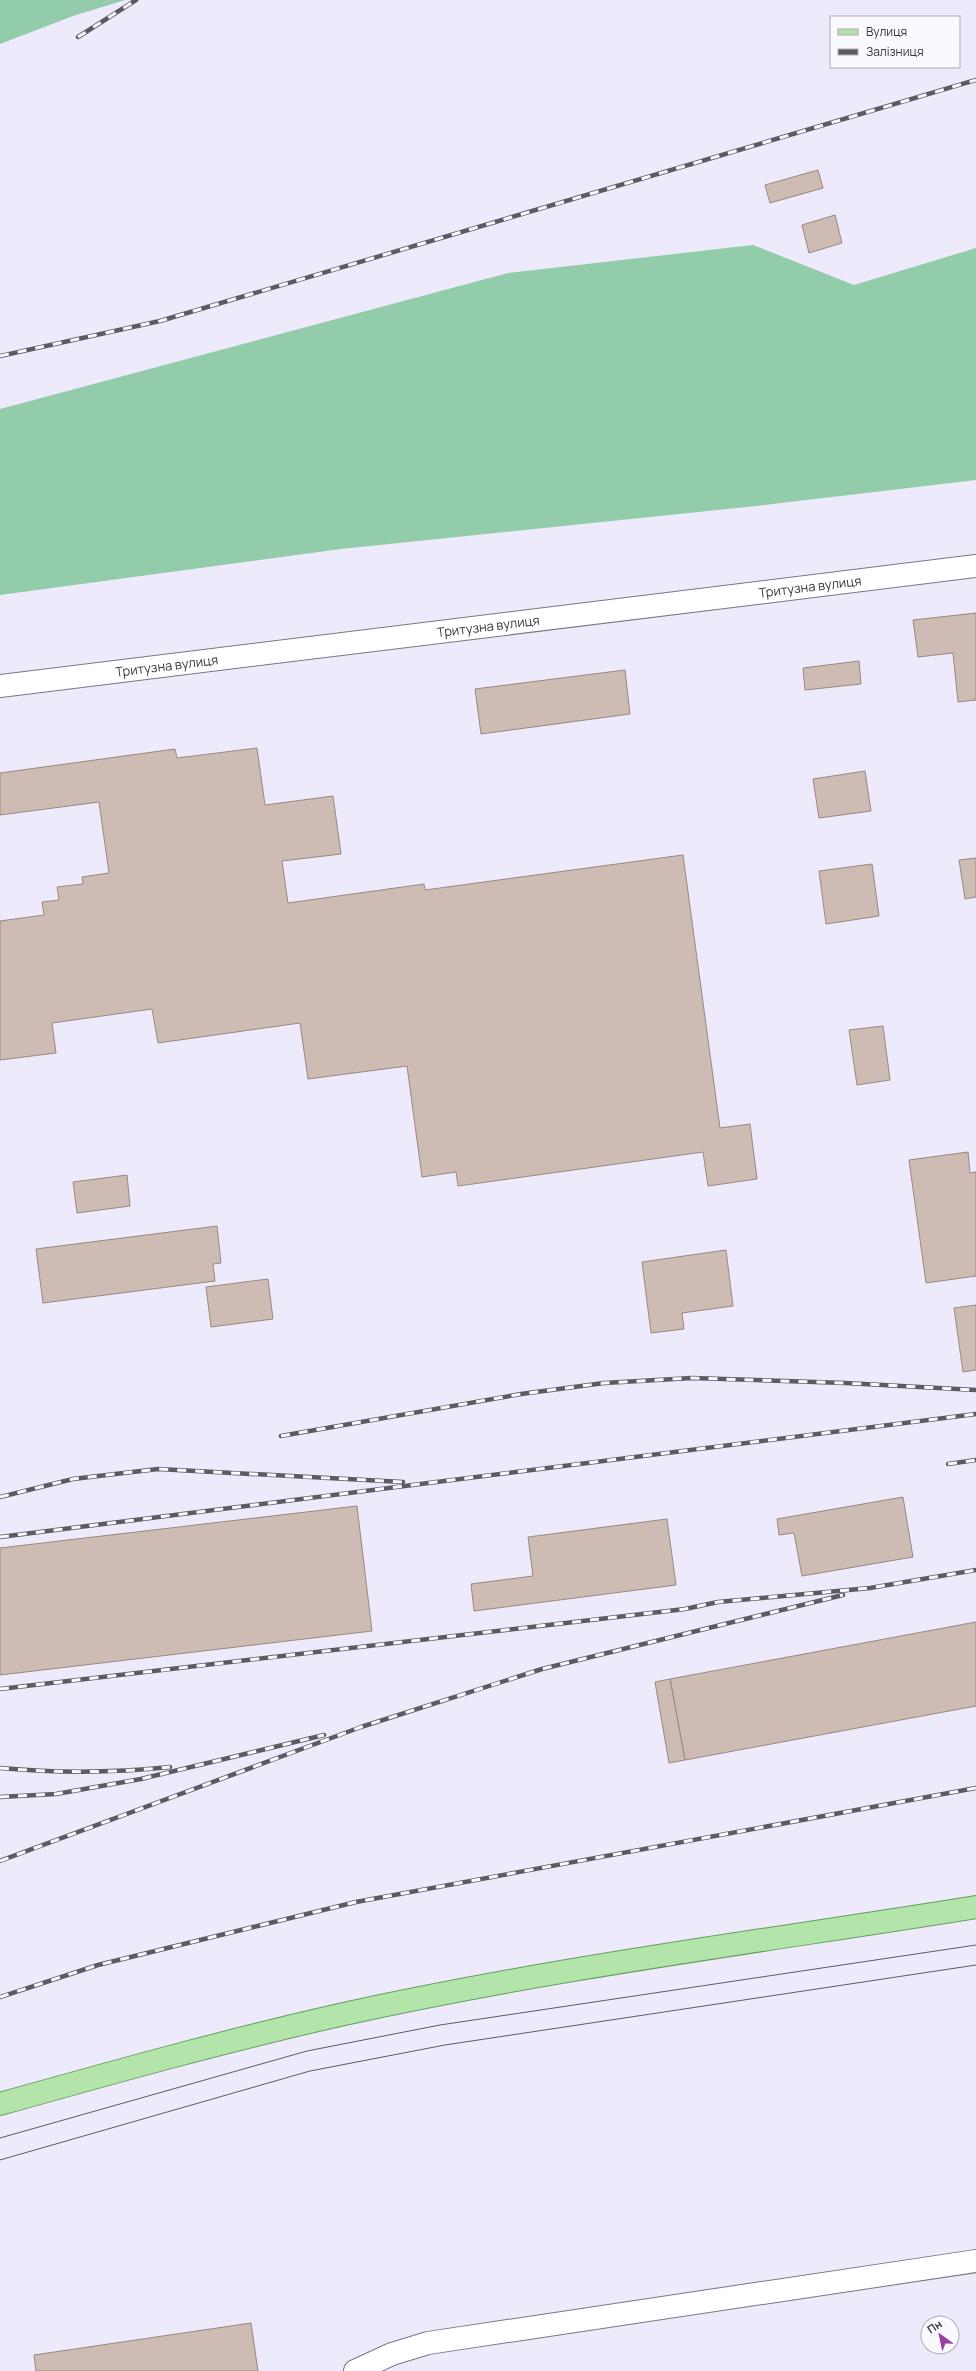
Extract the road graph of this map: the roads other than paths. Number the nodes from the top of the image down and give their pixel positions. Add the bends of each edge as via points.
1 (976, 566) edge
2 (0, 686) edge
3 (976, 1908) edge
4 (0, 2104) edge
5 (976, 2261) edge
6 (355, 2371) edge

1 - 2 street, Тритузна вулиця
3 - 4 main road via 541,1977 345,2014 152,2061
5 - 6 street via 428,2343 392,2354

